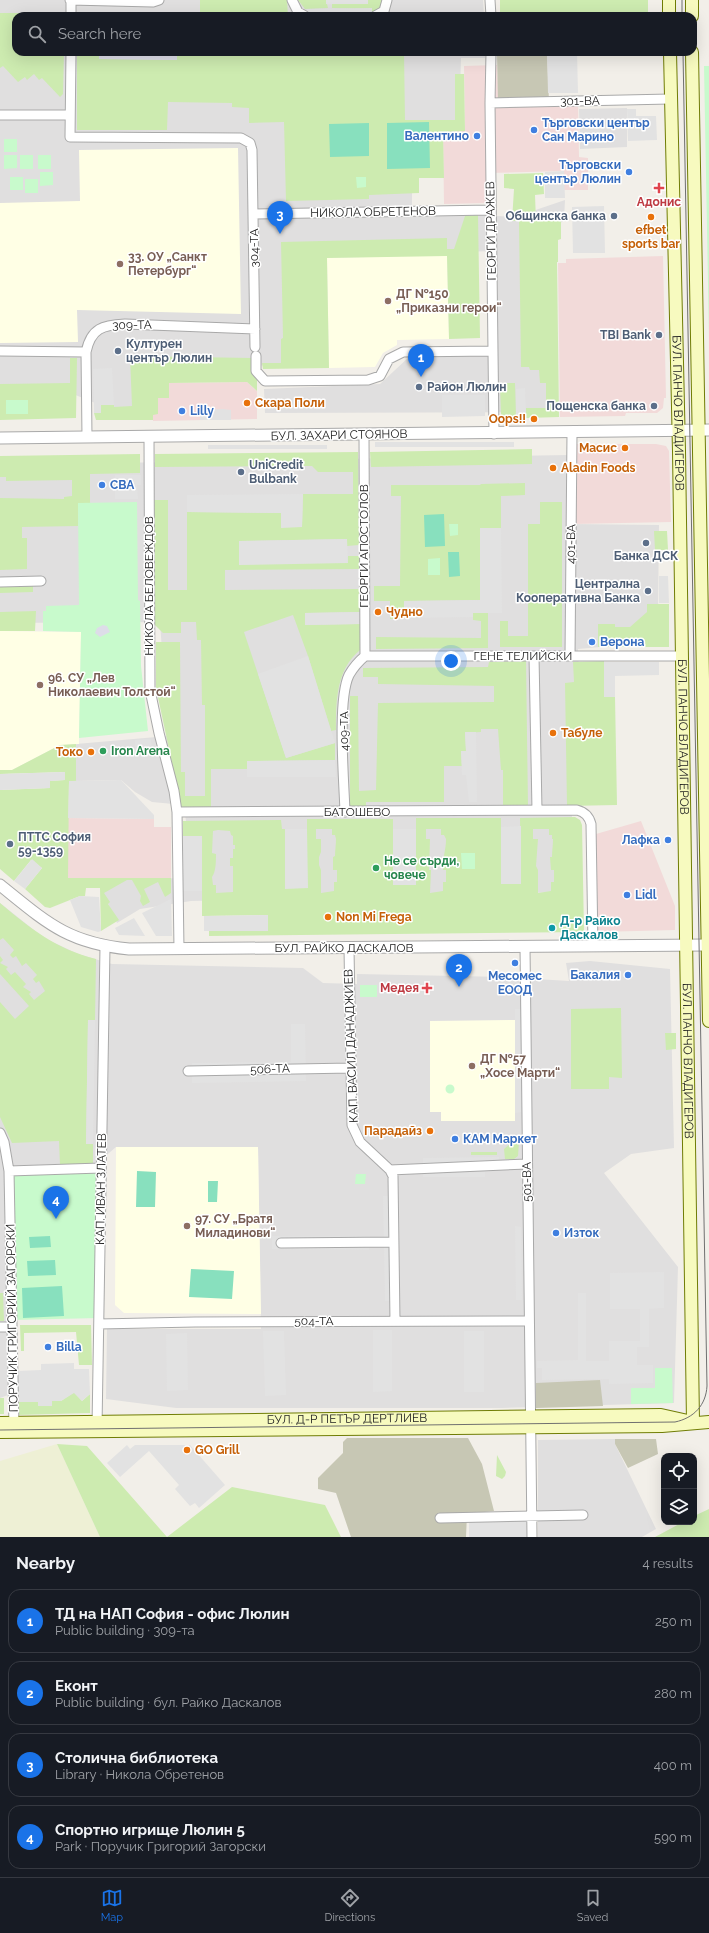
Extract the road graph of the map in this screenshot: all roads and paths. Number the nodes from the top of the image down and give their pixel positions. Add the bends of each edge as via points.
1 (159, 0) edge
2 (292, 0) edge
3 (387, 0) edge
4 (490, 0) edge
5 (669, 0) edge
6 (692, 0) edge
7 (70, 1) edge
8 (71, 12) edge
9 (298, 12) edge
10 (382, 12) edge
11 (491, 12) edge
12 (669, 12) edge
13 (692, 12) edge
14 (70, 56) edge
15 (491, 56) edge
16 (670, 56) edge
17 (692, 56) edge
18 (670, 100) junction
19 (490, 103) junction
20 (0, 115) edge
21 (70, 115) junction
22 (491, 210) junction
23 (254, 214) junction
24 (255, 329) junction
25 (0, 351) edge
26 (493, 351) junction
27 (86, 352) junction
28 (679, 430) junction
29 (703, 430) edge
30 (572, 433) junction
31 (494, 434) junction
32 (364, 435) junction
33 (87, 437) junction
34 (149, 437) junction
35 (0, 438) edge
36 (41, 581) dead end
37 (0, 582) edge
38 (365, 656) junction
39 (534, 656) junction
40 (570, 656) junction
41 (682, 656) junction
42 (706, 694) edge
43 (537, 810) junction
44 (177, 812) junction
45 (344, 812) junction
46 (708, 881) edge
47 (0, 884) edge
48 (707, 945) junction
49 (593, 946) junction
50 (686, 946) junction
51 (105, 947) junction
52 (525, 947) junction
53 (349, 948) junction
54 (179, 949) junction
55 (709, 1021) edge
56 (351, 1068) junction
57 (188, 1071) dead end
58 (0, 1133) edge
59 (527, 1164) junction
60 (101, 1168) junction
61 (390, 1170) junction
62 (10, 1171) junction
63 (393, 1242) junction
64 (281, 1243) dead end
65 (395, 1321) junction
66 (528, 1321) junction
67 (99, 1324) junction
68 (12, 1327) junction
69 (0, 1328) edge
70 (529, 1422) junction
71 (693, 1422) junction
72 (709, 1422) edge
73 (0, 1423) edge
74 (97, 1426) junction
75 (14, 1427) junction
76 (0, 1432) edge
77 (583, 1514) dead end
78 (532, 1515) junction
79 (440, 1518) dead end
80 (532, 1537) edge

1 - 7 street
2 - 9 street
3 - 10 street
4 - 11 street
5 - 12 main road
6 - 13 main road
7 - 8 street
14 - 21 street
15 - 19 street, ГЕОРГИ ДРАЖЕВ
16 - 18 main road, БУЛ. ПАНЧО ВЛАДИГЕРОВ
17 - 29 main road, БУЛ. ПАНЧО ВЛАДИГЕРОВ
18 - 19 street, 301-ВА
18 - 28 main road, БУЛ. ПАНЧО ВЛАДИГЕРОВ via 675,199
19 - 22 street, ГЕОРГИ ДРАЖЕВ
20 - 21 street
21 - 23 street, 304-ТА via 70,137 241,138 248,141 252,150
22 - 23 street, НИКОЛА ОБРЕТЕНОВ
22 - 26 street, ГЕОРГИ ДРАЖЕВ
23 - 24 street, 304-ТА
24 - 26 street, 304-ТА via 258,375 270,382 372,380 380,376 389,359 403,352
24 - 27 street, 309-ТА via 110,324 93,334
25 - 27 street
26 - 31 street, ГЕОРГИ ДРАЖЕВ
27 - 33 street
28 - 29 street, БУЛ. ЗАХАРИ СТОЯНОВ
28 - 30 street, БУЛ. ЗАХАРИ СТОЯНОВ
28 - 41 main road, БУЛ. ПАНЧО ВЛАДИГЕРОВ
29 - 42 main road, БУЛ. ПАНЧО ВЛАДИГЕРОВ
30 - 31 street, БУЛ. ЗАХАРИ СТОЯНОВ
30 - 40 street, 401-ВА
31 - 32 street, БУЛ. ЗАХАРИ СТОЯНОВ
32 - 34 street, БУЛ. ЗАХАРИ СТОЯНОВ
32 - 38 street, ГЕОРГИ АПОСТОЛОВ
33 - 34 street, БУЛ. ЗАХАРИ СТОЯНОВ
33 - 35 street, БУЛ. ЗАХАРИ СТОЯНОВ
34 - 44 street, НИКОЛА БЕЛОВЕЖДОВ via 150,690
36 - 37 street
38 - 39 street, ГЕНЕ ТЕЛИЙСКИ
38 - 45 street, 409-ТА via 349,675 345,689
39 - 40 street, ГЕНЕ ТЕЛИЙСКИ
39 - 43 street
40 - 41 street, ГЕНЕ ТЕЛИЙСКИ
41 - 50 main road, БУЛ. ПАНЧО ВЛАДИГЕРОВ
42 - 46 main road, БУЛ. ПАНЧО ВЛАДИГЕРОВ
43 - 45 street, БАТОШЕВО
43 - 49 street, БАТОШЕВО via 577,810 586,814 591,824
44 - 45 street, БАТОШЕВО
44 - 54 street, НИКОЛА БЕЛОВЕЖДОВ
46 - 48 main road, БУЛ. ПАНЧО ВЛАДИГЕРОВ
47 - 51 street, БУЛ. РАЙКО ДАСКАЛОВ via 52,926 83,941
48 - 50 street, БУЛ. РАЙКО ДАСКАЛОВ
48 - 55 main road, БУЛ. ПАНЧО ВЛАДИГЕРОВ
49 - 50 street, БУЛ. РАЙКО ДАСКАЛОВ
49 - 52 street, БУЛ. РАЙКО ДАСКАЛОВ
50 - 71 main road, БУЛ. ПАНЧО ВЛАДИГЕРОВ
51 - 54 street, БУЛ. РАЙКО ДАСКАЛОВ
51 - 60 street, КАП. ИВАН ЗЛАТЕВ
52 - 53 street, БУЛ. РАЙКО ДАСКАЛОВ
52 - 59 street, 501-ВА
53 - 54 street, БУЛ. РАЙКО ДАСКАЛОВ
53 - 56 street, КАП. ВАСИЛ ДАНАДЖИЕВ
56 - 57 street, 506-ТА
56 - 61 street, КАП. ВАСИЛ ДАНАДЖИЕВ via 352,1125 360,1142
58 - 62 street, ПОРУЧИК ГРИГОРИЙ ЗАГОРСКИ
59 - 61 street
59 - 66 street, 501-ВА
60 - 62 street
60 - 67 street, КАП. ИВАН ЗЛАТЕВ
61 - 63 street via 393,1176
62 - 68 street, ПОРУЧИК ГРИГОРИЙ ЗАГОРСКИ
63 - 64 street
63 - 65 street
65 - 66 street, 504-ТА
65 - 67 street, 504-ТА
66 - 70 street, 501-ВА
67 - 74 street, КАП. ИВАН ЗЛАТЕВ
68 - 69 street
68 - 75 street, ПОРУЧИК ГРИГОРИЙ ЗАГОРСКИ
70 - 71 main road, БУЛ. Д-Р ПЕТЪР ДЕРТЛИЕВ via 661,1415
70 - 74 main road, БУЛ. Д-Р ПЕТЪР ДЕРТЛИЕВ
70 - 78 street, 501-ВА
71 - 72 main road, БУЛ. Д-Р ПЕТЪР ДЕРТЛИЕВ
73 - 75 main road, БУЛ. Д-Р ПЕТЪР ДЕРТЛИЕВ
74 - 75 main road, БУЛ. Д-Р ПЕТЪР ДЕРТЛИЕВ
75 - 76 main road, БУЛ. Д-Р ПЕТЪР ДЕРТЛИЕВ
77 - 78 street
78 - 79 street
78 - 80 street, 501-ВА

